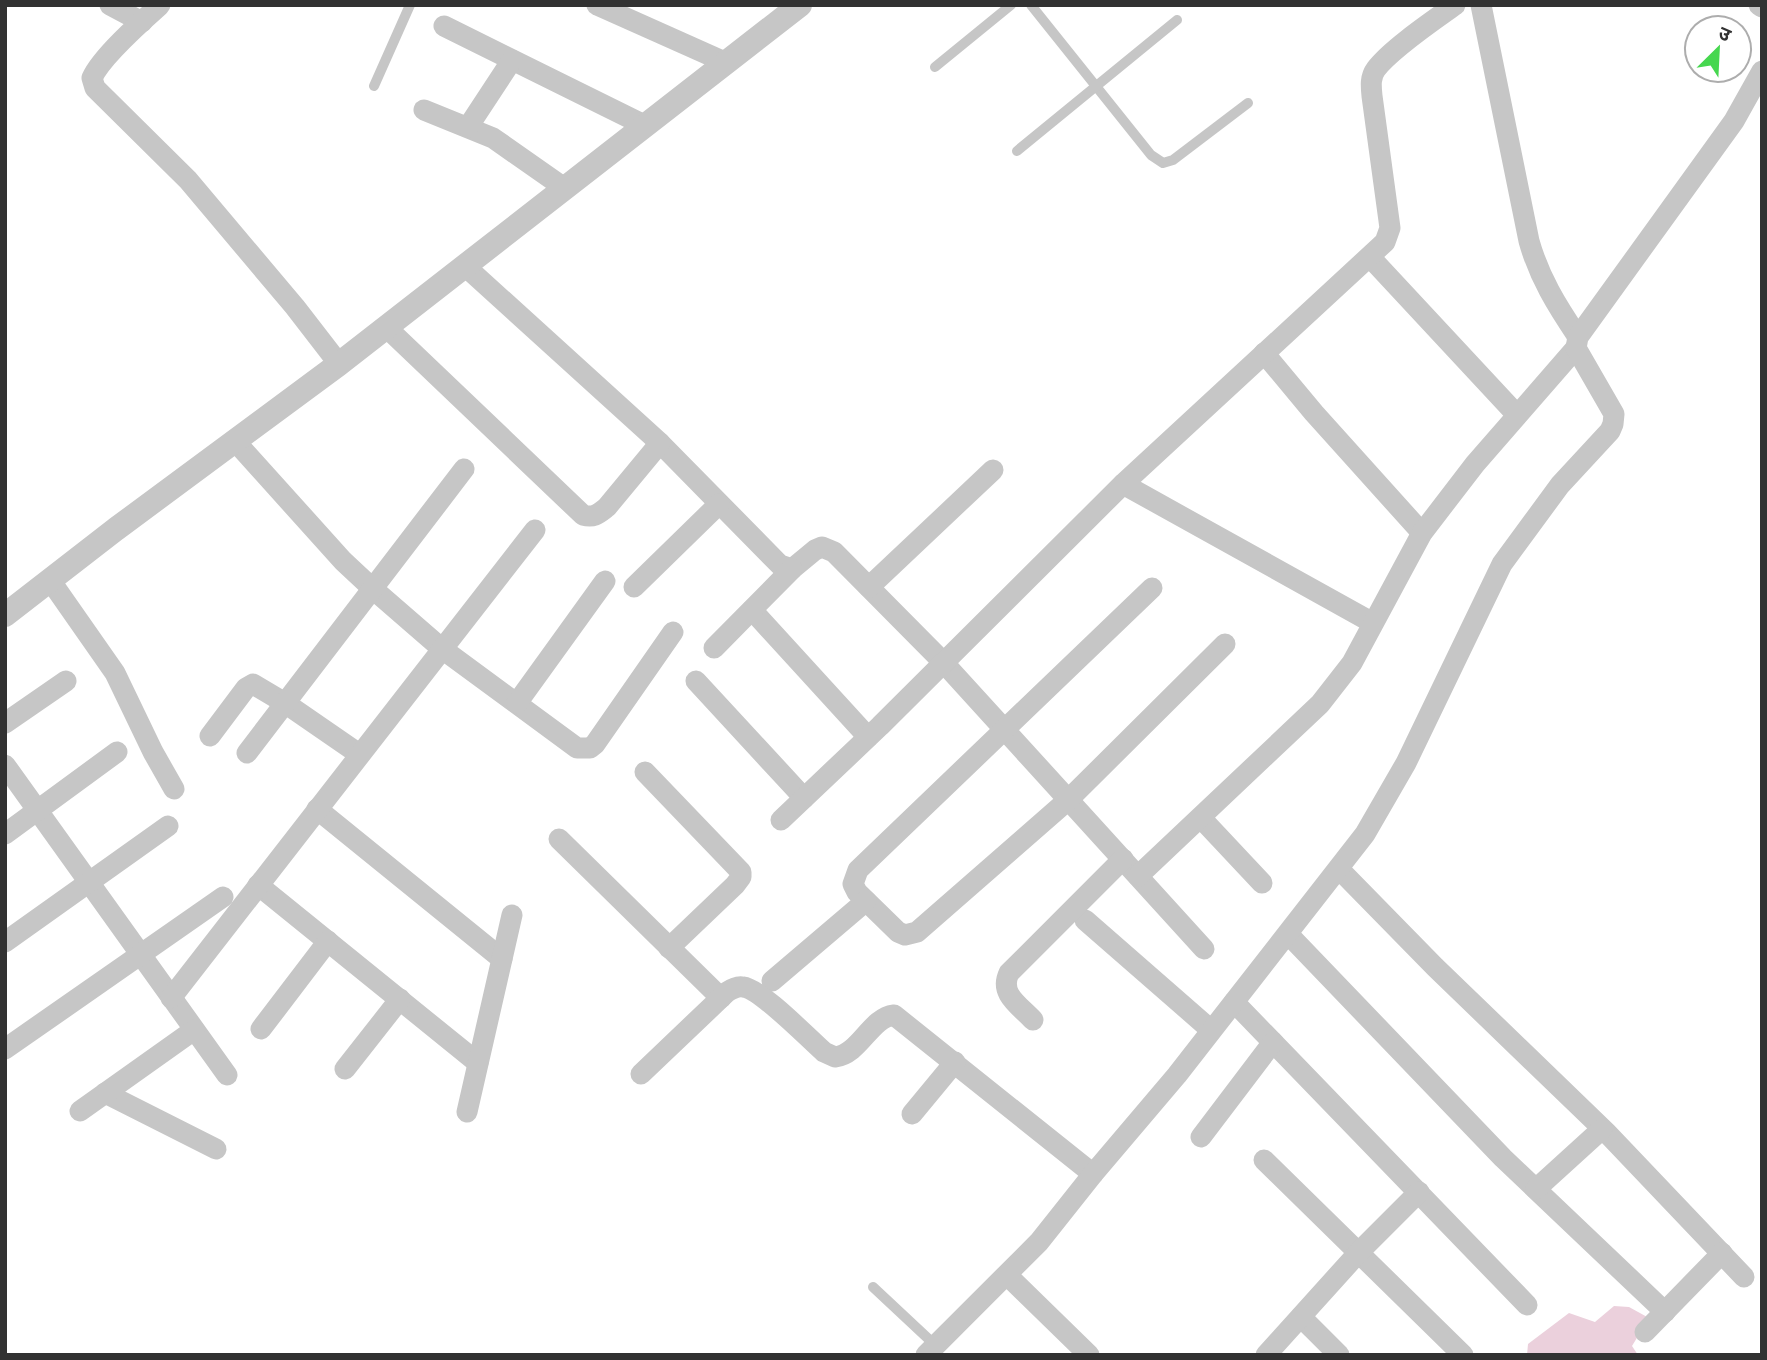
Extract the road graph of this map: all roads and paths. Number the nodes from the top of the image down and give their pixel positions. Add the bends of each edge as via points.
1 (110, 5) edge
2 (160, 5) edge
3 (410, 5) edge
4 (597, 5) edge
5 (800, 5) edge
6 (1011, 5) edge
7 (1031, 5) edge
8 (1455, 5) edge
9 (1481, 5) edge
10 (1177, 20) dead end
11 (142, 22) junction
12 (444, 26) dead end
13 (512, 60) junction
14 (727, 63) junction
15 (935, 67) dead end
16 (1762, 71) edge
17 (374, 86) dead end
18 (1096, 86) junction
19 (1248, 103) dead end
20 (425, 110) dead end
21 (644, 125) junction
22 (468, 127) junction
23 (1017, 151) dead end
24 (563, 187) junction
25 (1370, 257) junction
26 (465, 266) junction
27 (386, 327) junction
28 (1577, 343) junction
29 (1264, 353) junction
30 (339, 365) junction
31 (1517, 415) junction
32 (235, 441) junction
33 (660, 443) junction
34 (464, 469) dead end
35 (993, 470) dead end
36 (1124, 484) junction
37 (719, 504) junction
38 (535, 530) dead end
39 (1422, 533) junction
40 (792, 569) junction
41 (50, 580) junction
42 (605, 581) dead end
43 (634, 587) dead end
44 (869, 587) junction
45 (1152, 588) dead end
46 (373, 589) junction
47 (752, 610) junction
48 (5, 615) edge
49 (1373, 623) junction
50 (673, 632) dead end
51 (1225, 644) dead end
52 (442, 648) junction
53 (714, 649) dead end
54 (943, 662) junction
55 (66, 681) dead end
56 (696, 681) dead end
57 (285, 703) junction
58 (517, 703) junction
59 (5, 723) edge
60 (1004, 731) junction
61 (210, 736) dead end
62 (868, 737) junction
63 (117, 752) dead end
64 (247, 753) dead end
65 (359, 754) junction
66 (5, 765) edge
67 (645, 772) dead end
68 (174, 789) dead end
69 (804, 798) junction
70 (1068, 800) junction
71 (317, 809) junction
72 (37, 810) junction
73 (1201, 818) junction
74 (781, 820) dead end
75 (168, 826) dead end
76 (5, 834) edge
77 (559, 839) dead end
78 (1123, 859) junction
79 (1339, 869) junction
80 (1138, 877) junction
81 (89, 882) junction
82 (1262, 883) dead end
83 (258, 885) junction
84 (223, 897) dead end
85 (866, 901) junction
86 (512, 915) dead end
87 (1085, 920) dead end
88 (1288, 934) junction
89 (5, 942) edge
90 (328, 942) junction
91 (669, 948) junction
92 (1204, 949) dead end
93 (141, 956) junction
94 (502, 959) junction
95 (772, 981) dead end
96 (171, 998) junction
97 (721, 998) junction
98 (400, 999) junction
99 (1234, 1002) junction
100 (1033, 1020) dead end
101 (261, 1029) dead end
102 (194, 1030) junction
103 (1211, 1030) junction
104 (1273, 1042) junction
105 (5, 1049) edge
106 (956, 1062) junction
107 (478, 1063) junction
108 (345, 1069) dead end
109 (641, 1074) dead end
110 (227, 1075) dead end
111 (105, 1093) junction
112 (80, 1111) dead end
113 (467, 1112) dead end
114 (912, 1114) dead end
115 (1602, 1129) junction
116 (1200, 1137) dead end
117 (216, 1149) dead end
118 (1264, 1160) dead end
119 (1093, 1174) junction
120 (1536, 1189) junction
121 (1419, 1192) junction
122 (1359, 1252) junction
123 (1721, 1253) junction
124 (1007, 1275) junction
125 (1744, 1277) dead end
126 (873, 1287) dead end
127 (1527, 1304) dead end
128 (1665, 1312) junction
129 (1301, 1317) junction
130 (1645, 1332) dead end
131 (930, 1350) edge
132 (1089, 1355) edge
133 (1266, 1355) edge
134 (1339, 1355) edge
135 (1464, 1355) edge

1 - 11 street
2 - 11 street
3 - 17 lane
4 - 14 street
5 - 14 street
6 - 15 lane
7 - 18 lane
8 - 25 street via 1388,57 1372,77 1390,228 1385,242
9 - 28 street via 1536,265
10 - 18 lane
11 - 30 street via 98,68 92,78 95,88 188,180
12 - 13 street
13 - 21 street
13 - 22 street
14 - 21 street
16 - 28 street via 1734,121
18 - 19 lane via 1151,155 1163,163
18 - 23 lane
20 - 22 street
21 - 24 street
22 - 24 street via 493,138
24 - 26 street
25 - 29 street
25 - 31 street
26 - 27 street
26 - 33 street
27 - 30 street
27 - 33 street via 590,517 607,507
28 - 31 street
28 - 79 street via 1614,414 1612,428 1544,505 1502,564 1388,797
29 - 36 street
29 - 39 street
30 - 32 street
31 - 39 street
32 - 41 street
32 - 46 street
33 - 37 street
34 - 46 street
35 - 44 street
36 - 49 street
36 - 54 street
37 - 40 street via 780,565
37 - 43 street
38 - 52 street
39 - 49 street
40 - 44 street via 815,550 828,548
40 - 47 street
41 - 48 street
41 - 68 street via 115,673
42 - 58 street
44 - 54 street
45 - 60 street
46 - 52 street
46 - 57 street
47 - 53 street
47 - 62 street
49 - 73 street via 1352,663 1320,704
50 - 58 street via 590,748 570,744
51 - 70 street
52 - 58 street
52 - 65 street
54 - 60 street
54 - 62 street
55 - 59 street
56 - 69 street
57 - 61 street via 258,685 249,685
57 - 64 street
57 - 65 street
60 - 70 street
60 - 85 street via 858,870 853,884
62 - 69 street
63 - 72 street
65 - 71 street
66 - 72 street
67 - 91 street via 741,872 735,885
69 - 74 street
70 - 78 street
70 - 85 street via 918,932 905,936 898,932
71 - 83 street
71 - 94 street
72 - 76 street
72 - 81 street
73 - 80 street
73 - 82 street
75 - 81 street
77 - 91 street
78 - 80 street
78 - 100 street via 1009,973 1006,992
79 - 88 street
79 - 115 street
80 - 92 street
81 - 89 street
81 - 93 street
83 - 90 street
83 - 96 street
84 - 93 street
85 - 95 street
86 - 94 street
87 - 103 street
88 - 99 street
88 - 120 street
90 - 98 street
90 - 101 street
91 - 97 street
93 - 96 street
93 - 105 street
94 - 107 street
96 - 102 street
97 - 106 street via 736,987 752,990 835,1057 894,1014
97 - 109 street
98 - 107 street
98 - 108 street
99 - 103 street
99 - 104 street
102 - 110 street
102 - 111 street
103 - 119 street
104 - 116 street
104 - 121 street
106 - 114 street
106 - 119 street
107 - 113 street
111 - 112 street
111 - 117 street
115 - 120 street
115 - 123 street
118 - 122 street
119 - 124 street
120 - 128 street
121 - 122 street
121 - 127 street
122 - 129 street
122 - 135 street
123 - 125 street
123 - 128 street
124 - 131 street
124 - 132 street
126 - 131 lane
128 - 130 street
129 - 133 street
129 - 134 street

